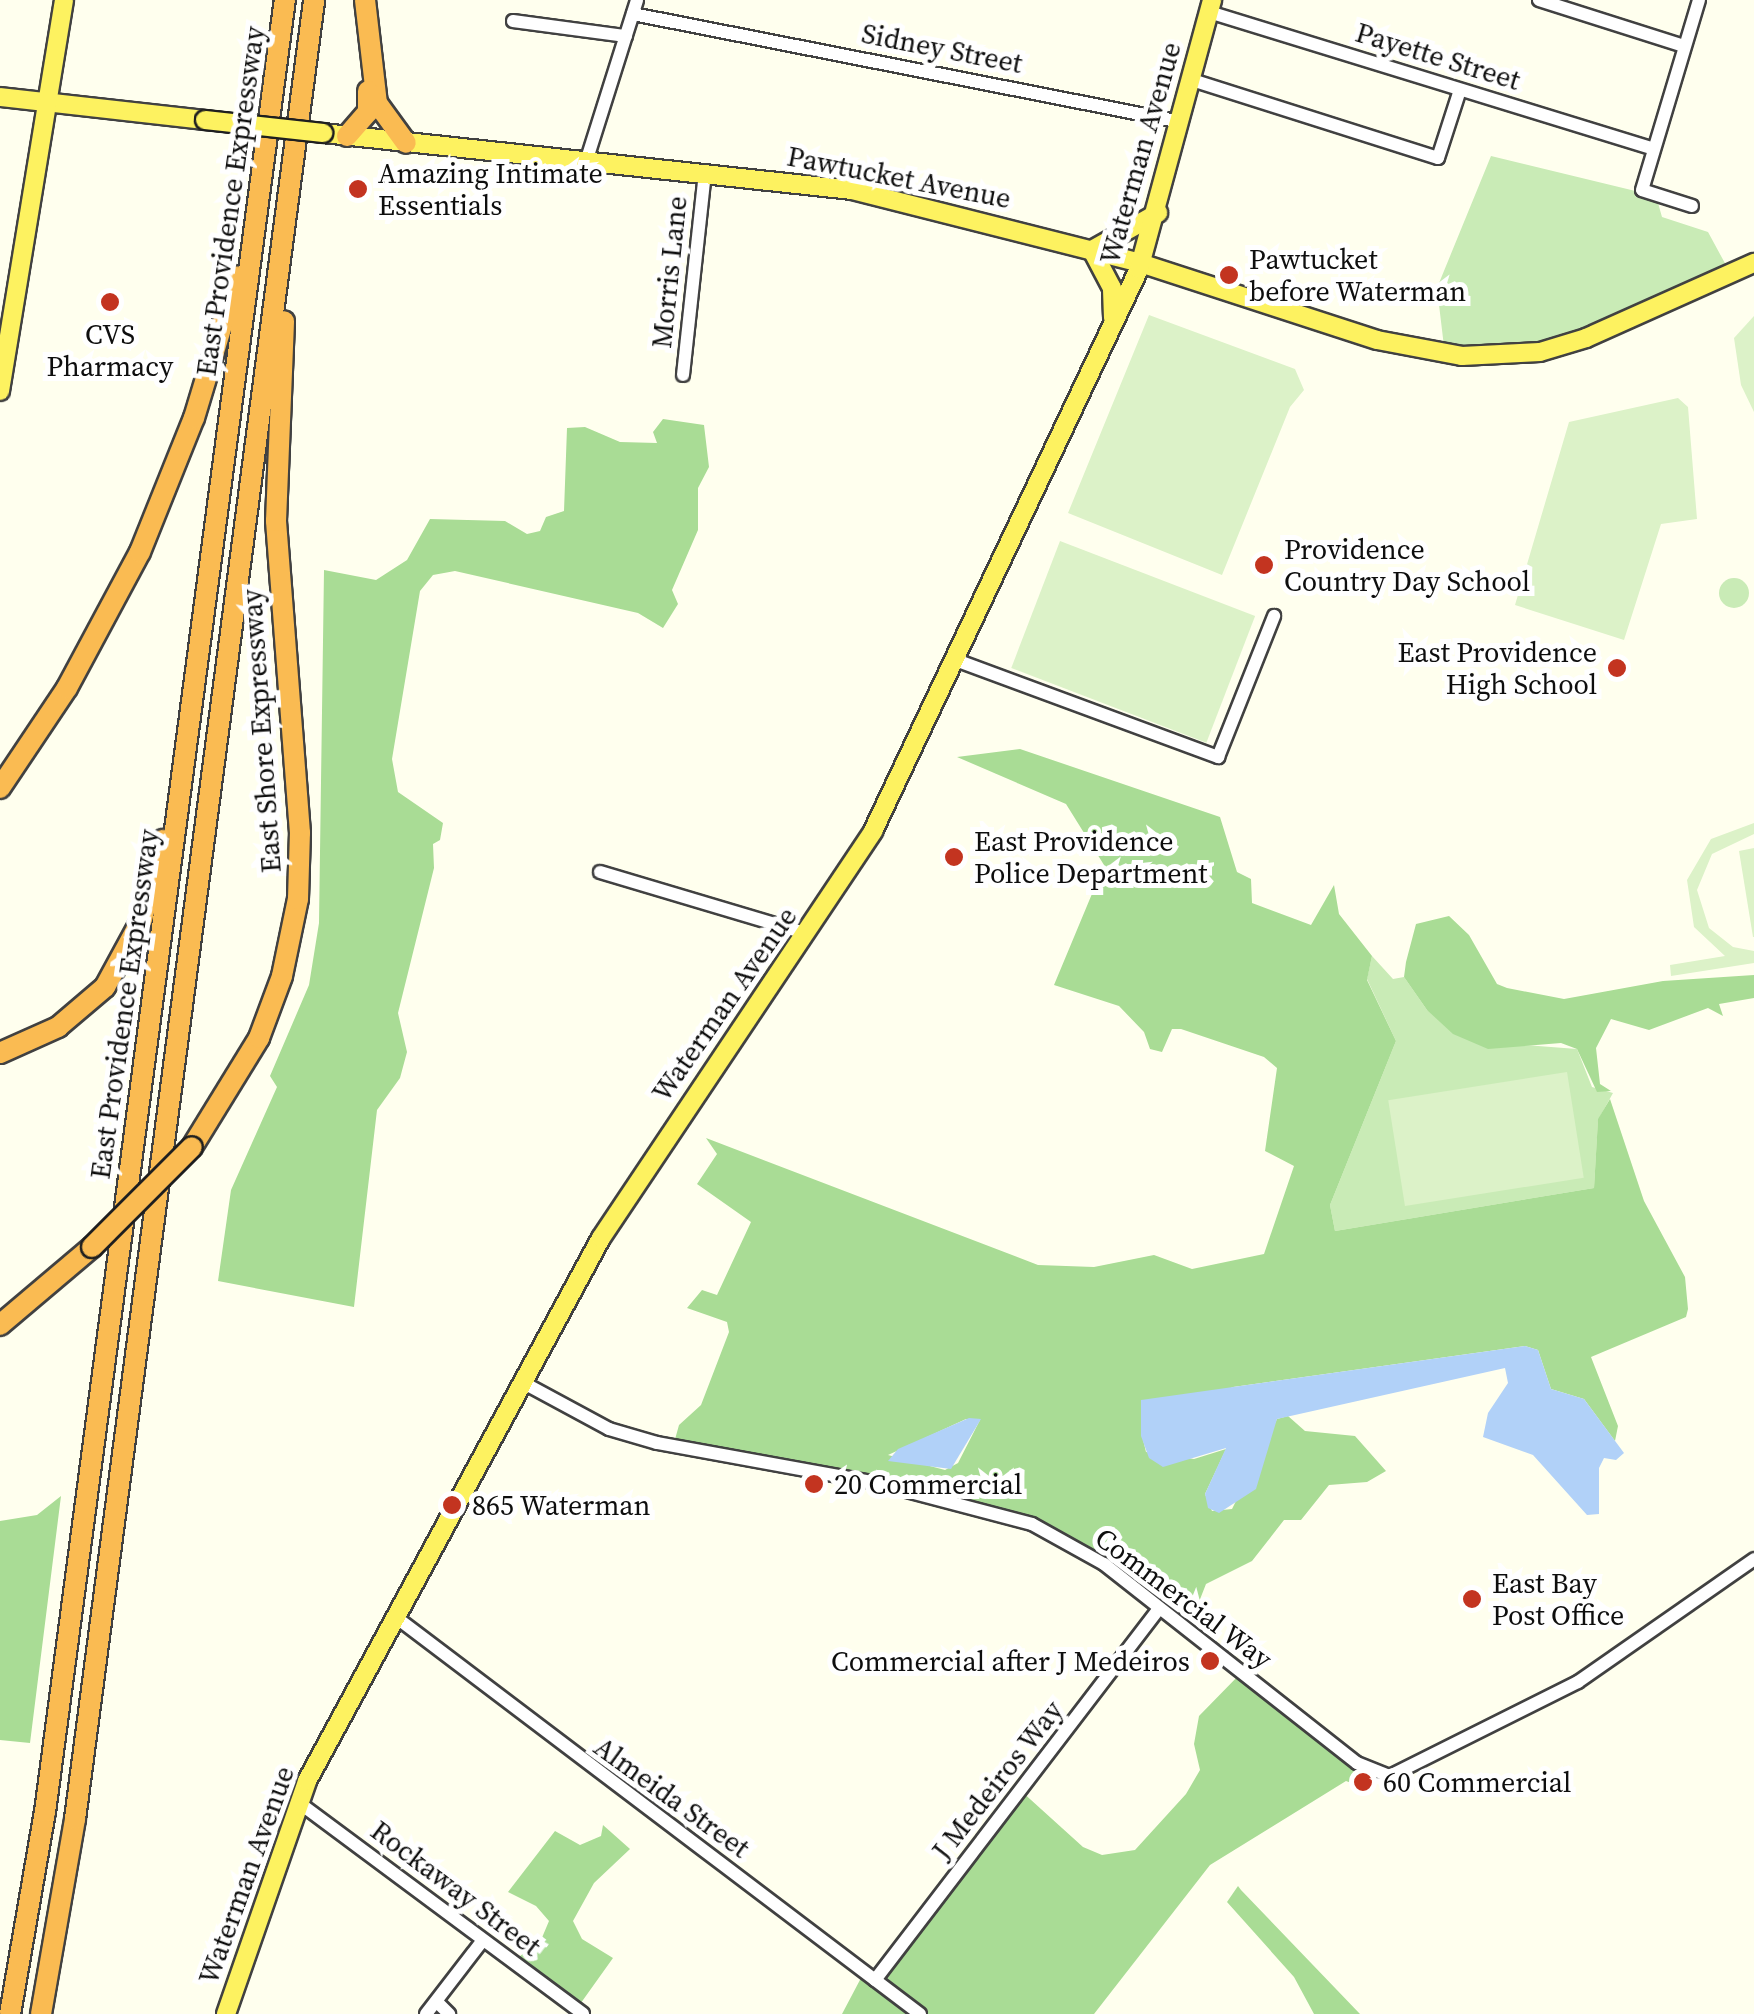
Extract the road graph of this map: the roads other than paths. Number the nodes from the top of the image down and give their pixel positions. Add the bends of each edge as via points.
1 (64, 0) edge
2 (285, 0) edge
3 (314, 0) edge
4 (365, 0) edge
5 (1539, 0) edge
6 (1699, 0) edge
7 (1210, 6) edge
8 (635, 7) edge
9 (514, 20) dead end
10 (626, 36) junction
11 (370, 45) junction
12 (1684, 46) junction
13 (1192, 80) junction
14 (1460, 90) junction
15 (0, 97) edge
16 (45, 100) junction
17 (1181, 122) junction
18 (348, 136) junction
19 (406, 143) junction
20 (1653, 150) junction
21 (294, 154) junction
22 (586, 162) junction
23 (705, 173) junction
24 (259, 191) junction
25 (1692, 206) dead end
26 (1158, 212) junction
27 (1092, 250) junction
28 (1754, 263) edge
29 (1141, 264) junction
30 (1113, 321) junction
31 (684, 375) dead end
32 (0, 391) edge
33 (1274, 616) dead end
34 (953, 659) junction
35 (184, 761) junction
36 (0, 788) edge
37 (600, 872) dead end
38 (806, 933) junction
39 (0, 1053) edge
40 (92, 1248) junction
41 (0, 1308) edge
42 (0, 1326) edge
43 (522, 1382) junction
44 (1754, 1559) edge
45 (1158, 1610) junction
46 (397, 1618) junction
47 (298, 1802) junction
48 (483, 1940) junction
49 (875, 1980) junction
50 (438, 2004) junction
51 (10, 2014) edge
52 (41, 2014) edge
53 (226, 2014) edge
54 (426, 2014) edge
55 (449, 2014) edge
56 (583, 2014) edge
57 (920, 2014) edge

1 - 16 main road
2 - 24 highway, East Providence Expressway
3 - 21 highway, East Providence Expressway
4 - 11 highway
5 - 12 street
6 - 12 street
7 - 13 main road, Waterman Avenue
7 - 14 street, Payette Street
8 - 10 street
8 - 17 street, Sidney Street
9 - 10 street
10 - 22 street
11 - 18 highway via 368,112
11 - 19 highway via 379,110
12 - 20 street
13 - 14 street via 1438,158
13 - 17 main road, Waterman Avenue
14 - 20 street, Payette Street
15 - 16 main road, Pawtucket Avenue
16 - 18 main road, Pawtucket Avenue, bridge
16 - 32 main road
17 - 26 main road, Waterman Avenue
18 - 19 main road, Pawtucket Avenue
19 - 22 main road, Pawtucket Avenue
20 - 25 street via 1642,190
21 - 40 highway, East Shore Expressway, bridge via 276,499 300,833 298,899 282,976 259,1038 192,1147
21 - 52 highway, East Providence Expressway via 69,1863
22 - 23 main road, Pawtucket Avenue
23 - 27 main road, Pawtucket Avenue via 852,190
23 - 31 street, Morris Lane
24 - 35 highway, East Providence Expressway
24 - 36 highway via 201,399 166,494 94,642
26 - 27 main road
26 - 29 main road, Waterman Avenue
27 - 29 main road, Pawtucket Avenue
27 - 30 main road via 1112,288
28 - 29 main road, Pawtucket Avenue via 1586,338 1486,358 1377,340
29 - 30 main road, Waterman Avenue
30 - 34 main road, Waterman Avenue
33 - 34 street via 1218,757
34 - 38 main road, Waterman Avenue via 874,831
35 - 39 highway via 142,918 124,958 106,986 66,1021
35 - 51 highway, East Providence Expressway via 43,1827
37 - 38 street
38 - 43 main road, Waterman Avenue via 626,1197
40 - 41 highway, East Shore Expressway
40 - 42 highway
43 - 45 street, Commercial Way via 609,1429 656,1442 1002,1511 1076,1546
43 - 46 main road, Waterman Avenue
44 - 45 street, Commercial Way via 1578,1682 1390,1776 1357,1762
45 - 49 street, J Medeiros Way
46 - 47 main road, Waterman Avenue
46 - 49 street, Almeida Street
47 - 48 street, Rockaway Street
47 - 53 main road, Waterman Avenue
48 - 50 street
48 - 56 street, Rockaway Street
49 - 57 street, Almeida Street
50 - 54 street
50 - 55 street

